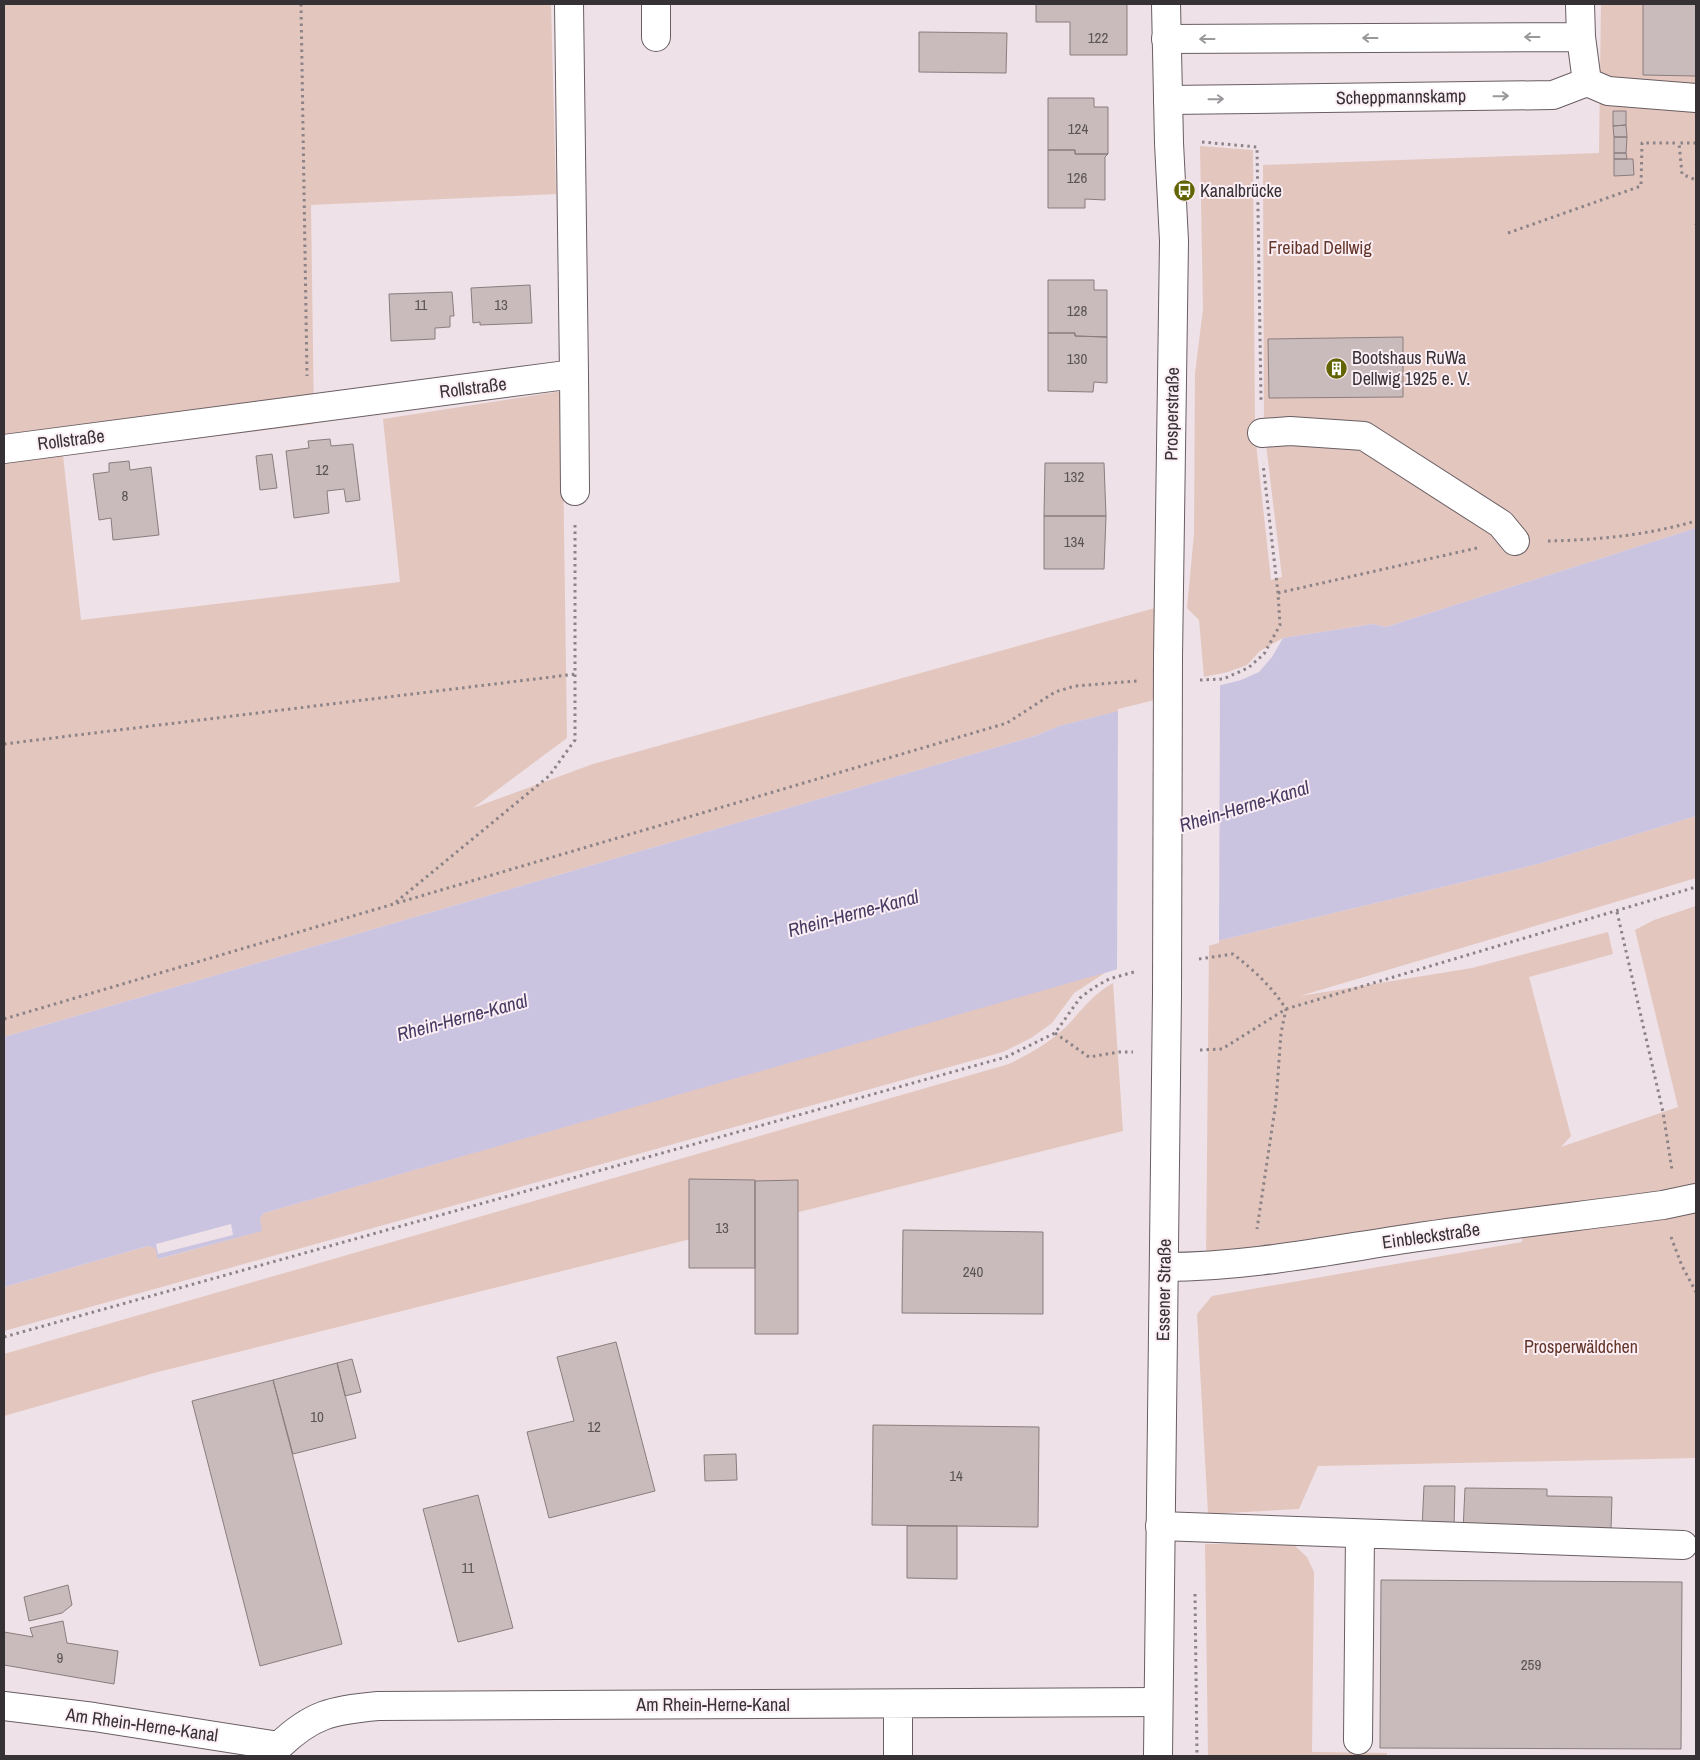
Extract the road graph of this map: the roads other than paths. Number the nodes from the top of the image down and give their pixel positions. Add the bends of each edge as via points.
1 (569, 4) edge
2 (656, 4) edge
3 (1166, 4) edge
4 (1580, 4) edge
5 (656, 37) dead end
6 (1581, 37) junction
7 (1166, 40) junction
8 (1587, 82) junction
9 (1696, 98) edge
10 (1168, 100) junction
11 (574, 374) junction
12 (1262, 433) road end
13 (4, 448) edge
14 (575, 491) road end
15 (1515, 541) dead end
16 (1167, 824) joint
17 (1679, 1201) edge
18 (1165, 1267) junction
19 (1160, 1526) junction
20 (1360, 1534) junction
21 (1683, 1545) dead end
22 (1158, 1702) junction
23 (898, 1705) junction
24 (4, 1706) edge
25 (1358, 1740) dead end
26 (279, 1751) edge
27 (898, 1756) edge
28 (1158, 1756) edge

1 - 11 street
2 - 5 street
3 - 7 street, Prosperstraße
4 - 6 street
6 -> 7 street
6 - 8 street
7 - 10 street, Prosperstraße
8 - 9 street via 1608,91
10 -> 8 street, Scheppmannskamp via 1553,96
10 - 16 street, Prosperstraße, bridge via 1174,241
11 - 13 street, Rollstraße
11 - 14 street
12 - 15 street via 1290,431 1364,436 1501,524
16 - 18 street, Essener Straße, bridge
17 - 18 street, Einbleckstraße via 1225,1266
18 - 19 street, Essener Straße
19 - 20 street
19 - 22 street, Essener Straße
20 - 21 street
20 - 25 street
22 - 23 street, Am Rhein-Herne-Kanal
22 - 28 street, Essener Straße
23 - 26 street, Am Rhein-Herne-Kanal via 378,1706 347,1709 314,1718 295,1730
23 - 27 street
24 - 26 street, Am Rhein-Herne-Kanal via 94,1717

